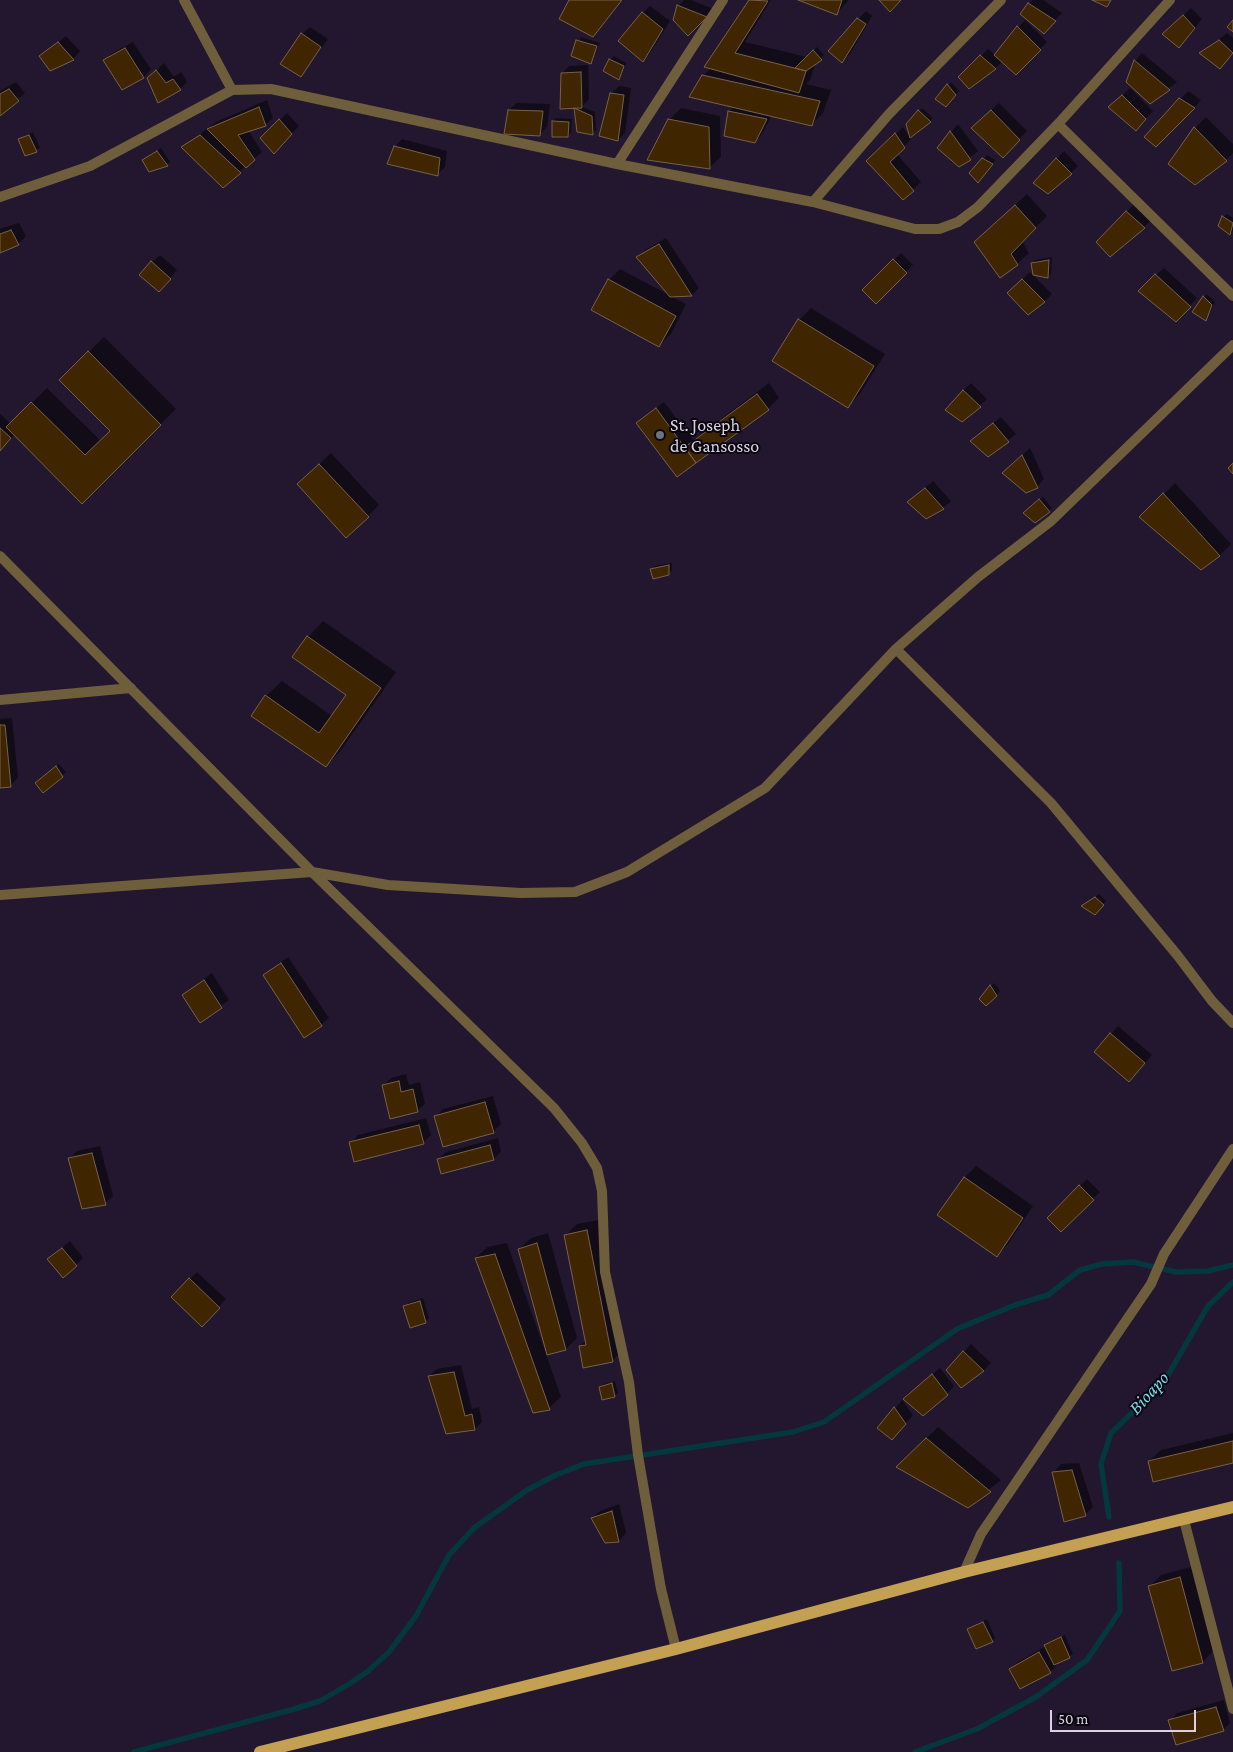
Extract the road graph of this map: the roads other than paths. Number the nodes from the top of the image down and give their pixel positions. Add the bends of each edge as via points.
1 (184, 0) edge
2 (1001, 0) edge
3 (1170, 0) edge
4 (721, 1) edge
5 (232, 90) junction
6 (1058, 124) junction
7 (617, 164) junction
8 (0, 196) edge
9 (813, 202) junction
10 (1233, 296) edge
11 (1233, 345) edge
12 (0, 556) edge
13 (896, 649) junction
14 (131, 688) junction
15 (0, 700) edge
16 (312, 872) junction
17 (0, 895) edge
18 (1233, 1023) edge
19 (1233, 1149) edge
20 (1233, 1507) edge
21 (1184, 1520) junction
22 (964, 1572) junction
23 (676, 1649) junction
24 (1233, 1710) edge
25 (260, 1752) edge

1 - 5 street
2 - 9 street via 889,114
3 - 6 street
4 - 7 street
5 - 7 street via 271,89
5 - 8 street via 90,166
6 - 9 street via 978,207 958,222 939,230 914,229
6 - 10 street
7 - 9 street
11 - 13 street via 1051,521 978,577
12 - 14 street
13 - 16 street via 765,788 627,872 575,892 521,893 388,885
13 - 18 street via 1051,803
14 - 15 street
14 - 16 street
16 - 17 street
16 - 23 street via 569,1123 597,1168 602,1191 605,1272 629,1382 661,1589
19 - 22 street via 1164,1254 1151,1284 981,1534
20 - 21 main road
21 - 22 main road
21 - 24 street
22 - 23 main road
23 - 25 main road

